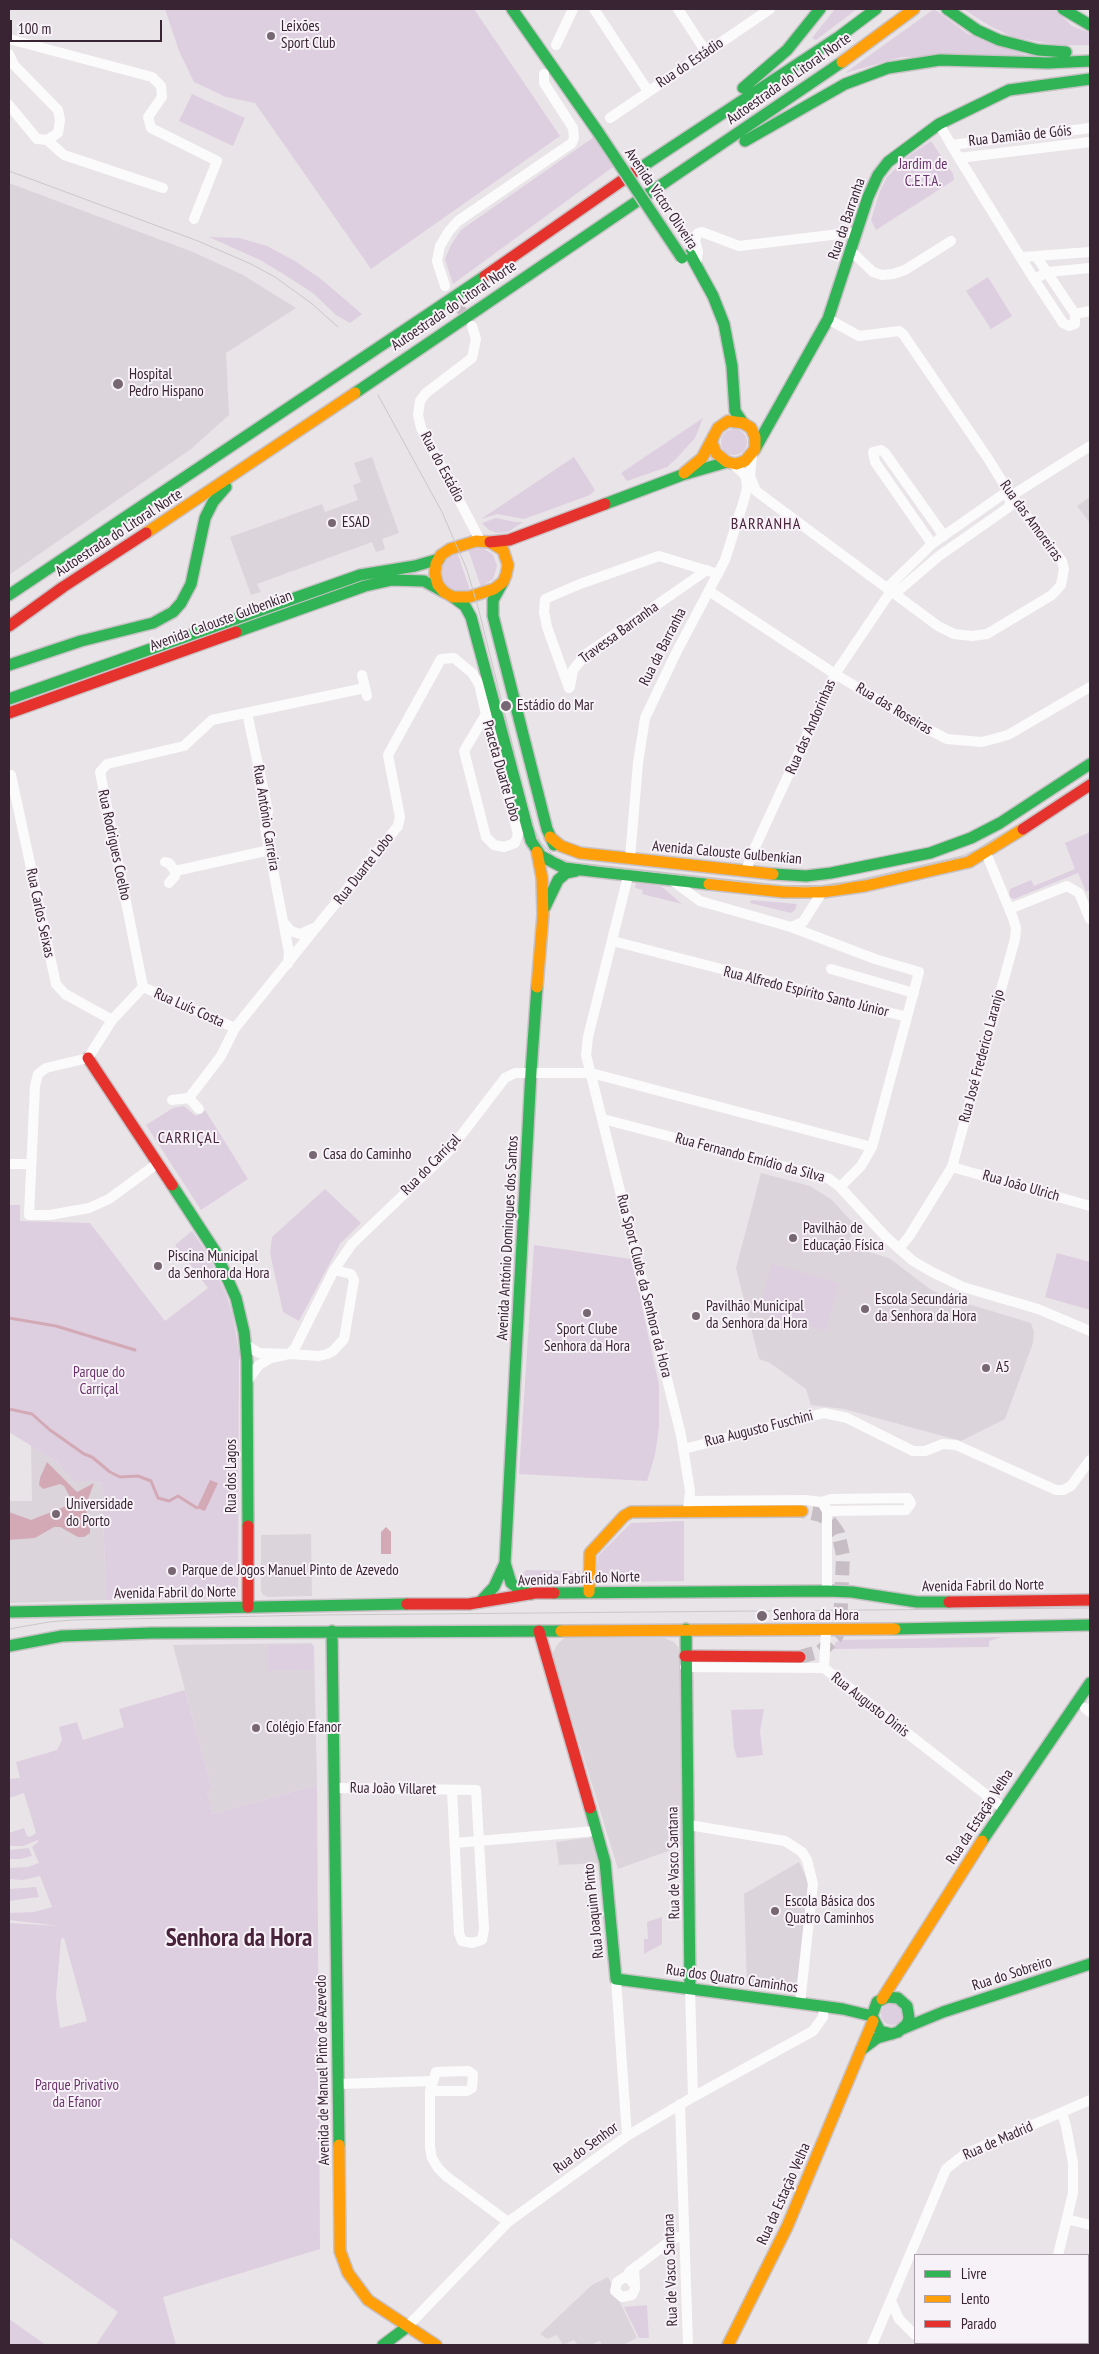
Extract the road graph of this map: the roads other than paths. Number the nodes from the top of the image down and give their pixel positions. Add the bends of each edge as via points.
1 (517, 9) edge
2 (573, 9) edge
3 (594, 9) edge
4 (678, 9) edge
5 (770, 9) edge
6 (820, 9) edge
7 (876, 9) edge
8 (914, 9) edge
9 (1063, 9) edge
10 (950, 12) edge
11 (1090, 25) edge
12 (9, 39) edge
13 (556, 45) dead end
14 (1090, 51) edge
15 (706, 52) junction
16 (9, 54) edge
17 (1090, 61) edge
18 (544, 74) dead end
19 (1090, 79) edge
20 (648, 91) junction
21 (9, 105) edge
22 (939, 124) junction
23 (605, 126) junction
24 (1090, 128) edge
25 (47, 140) junction
26 (1090, 142) edge
27 (951, 145) junction
28 (959, 158) junction
29 (652, 159) junction
30 (163, 188) dead end
31 (657, 189) junction
32 (194, 219) dead end
33 (856, 234) junction
34 (951, 241) dead end
35 (851, 251) junction
36 (1090, 252) edge
37 (1020, 256) junction
38 (1036, 256) junction
39 (689, 259) junction
40 (1090, 268) edge
41 (1048, 272) junction
42 (1034, 279) junction
43 (445, 286) tunnel mouth
44 (1090, 312) edge
45 (1075, 314) junction
46 (828, 319) junction
47 (472, 326) tunnel mouth
48 (780, 407) junction
49 (745, 424) junction
50 (716, 432) junction
51 (1090, 446) edge
52 (753, 451) junction
53 (259, 459) junction
54 (729, 463) junction
55 (682, 475) junction
56 (750, 476) joint
57 (1011, 496) junction
58 (528, 533) junction
59 (944, 536) junction
60 (485, 541) junction
61 (932, 544) junction
62 (439, 559) junction
63 (508, 564) junction
64 (52, 566) junction
65 (707, 570) junction
66 (718, 574) junction
67 (503, 582) junction
68 (9, 590) edge
69 (709, 591) junction
70 (891, 591) junction
71 (448, 594) junction
72 (9, 595) edge
73 (9, 626) edge
74 (126, 631) junction
75 (9, 665) edge
76 (835, 674) junction
77 (362, 675) dead end
78 (9, 676) edge
79 (1090, 687) edge
80 (9, 699) edge
81 (9, 713) edge
82 (247, 713) junction
83 (486, 714) junction
84 (1090, 764) edge
85 (11, 775) dead end
86 (1090, 785) edge
87 (550, 837) junction
88 (270, 850) junction
89 (537, 852) junction
90 (986, 853) junction
91 (630, 858) junction
92 (165, 862) dead end
93 (554, 864) junction
94 (175, 871) junction
95 (578, 871) junction
96 (746, 871) junction
97 (822, 874) junction
98 (628, 876) junction
99 (673, 880) junction
100 (169, 883) dead end
101 (822, 892) junction
102 (1009, 909) junction
103 (543, 915) junction
104 (1090, 919) edge
105 (322, 922) junction
106 (284, 923) junction
107 (791, 928) junction
108 (613, 941) junction
109 (288, 964) junction
110 (831, 969) dead end
111 (142, 987) junction
112 (914, 993) junction
113 (907, 1018) junction
114 (112, 1020) junction
115 (235, 1028) junction
116 (88, 1058) junction
117 (532, 1072) junction
118 (591, 1073) junction
119 (189, 1098) junction
120 (172, 1100) dead end
121 (199, 1109) dead end
122 (603, 1119) junction
123 (872, 1147) junction
124 (158, 1163) junction
125 (9, 1164) edge
126 (30, 1164) junction
127 (952, 1167) junction
128 (840, 1187) junction
129 (1090, 1206) edge
130 (899, 1249) junction
131 (334, 1270) junction
132 (1090, 1331) edge
133 (246, 1345) junction
134 (289, 1354) junction
135 (248, 1380) junction
136 (684, 1449) junction
137 (1090, 1460) edge
138 (689, 1505) junction
139 (824, 1506) junction
140 (802, 1511) tunnel mouth
141 (505, 1563) junction
142 (827, 1591) junction
143 (589, 1592) junction
144 (531, 1594) junction
145 (1090, 1600) edge
146 (480, 1602) junction
147 (248, 1607) junction
148 (9, 1612) edge
149 (1090, 1625) edge
150 (686, 1629) junction
151 (826, 1630) junction
152 (332, 1631) junction
153 (539, 1631) junction
154 (9, 1646) edge
155 (800, 1657) tunnel mouth
156 (685, 1661) junction
157 (824, 1668) junction
158 (1090, 1683) edge
159 (334, 1788) junction
160 (452, 1790) junction
161 (1003, 1808) junction
162 (689, 1826) junction
163 (595, 1831) junction
164 (478, 1842) junction
165 (455, 1843) junction
166 (1090, 1964) edge
167 (899, 1971) junction
168 (616, 1978) junction
169 (690, 1988) junction
170 (879, 2000) junction
171 (800, 2003) junction
172 (905, 2004) junction
173 (824, 2007) junction
174 (843, 2008) junction
175 (943, 2012) junction
176 (872, 2018) junction
177 (897, 2031) junction
178 (860, 2051) junction
179 (338, 2084) junction
180 (693, 2096) junction
181 (1090, 2100) edge
182 (680, 2104) junction
183 (1062, 2114) junction
184 (627, 2136) junction
185 (1067, 2219) junction
186 (508, 2222) junction
187 (1090, 2225) edge
188 (684, 2236) junction
189 (1058, 2254) edge
190 (634, 2268) junction
191 (619, 2280) junction
192 (635, 2286) junction
193 (890, 2301) junction
194 (407, 2327) junction
195 (914, 2335) edge
196 (383, 2345) edge
197 (436, 2345) edge
198 (688, 2345) edge
199 (728, 2345) edge
200 (872, 2345) edge

1 - 23 main road, Avenida Victor Oliveira
2 - 13 street
3 - 20 street
4 - 15 street
5 - 15 street, Rua do Estádio
6 - 29 main road via 778,59
7 - 29 main road, Autoestrada do Litoral Norte
8 - 31 main road, Autoestrada do Litoral Norte
9 - 11 main road
10 - 14 main road via 977,30 1012,44 1052,51
12 - 32 street via 152,77 158,82 162,97 148,117 151,128 217,161
15 - 20 street, Rua do Estádio
16 - 25 street via 14,66 58,110 58,133
17 - 31 main road via 940,60 888,68 837,88 730,152
18 - 43 street via 544,83 573,128 572,143 458,221 449,231 440,246 437,261
19 - 22 main road, Rua da Barranha via 1009,90
20 - 23 street, Rua do Estádio
21 - 25 street via 37,139
22 - 27 street
22 - 33 main road, Rua da Barranha via 895,155 883,168 868,197
23 - 39 main road, Avenida Victor Oliveira
24 - 27 street, Rua Damião de Góis
25 - 30 street via 64,154
26 - 28 street, Rua Damião de Góis
27 - 28 street
28 - 37 street
29 - 64 main road, Autoestrada do Litoral Norte via 483,277
31 - 53 main road, Autoestrada do Litoral Norte
33 - 35 main road, Rua da Barranha
33 - 39 street via 739,246 707,233 698,233 695,240 698,252
34 - 35 street via 905,270 882,275 873,272
35 - 46 main road, Rua da Barranha
36 - 38 street
37 - 38 street
37 - 42 street
38 - 41 street
39 - 49 main road, Avenida Victor Oliveira via 713,296 724,324 732,366 735,411
39 - 50 main road, Avenida Victor Oliveira via 723,348 727,397
40 - 41 street
41 - 42 street
41 - 45 street
42 - 45 street via 1063,323 1075,324
44 - 45 street
46 - 48 main road, Rua da Barranha
46 - 57 street, Rua das Amoreiras via 859,336 899,331 903,334
47 - 60 street, Rua do Estádio via 476,339 472,358 426,393 420,401 418,415 421,428
48 - 49 main road, Rua da Barranha via 762,420
48 - 52 main road, Rua da Barranha
49 - 50 main road via 728,421
49 - 52 main road via 755,438
50 - 54 main road via 716,453
50 - 55 main road, Avenida Victor Oliveira via 702,458
51 - 57 street, Rua das Andorinhas
52 - 54 main road via 745,461
52 - 56 street, Rua da Barranha
53 - 73 main road, Autoestrada do Litoral Norte
53 - 74 main road via 226,487 208,510 191,584 181,603 163,619
54 - 55 main road
54 - 66 street, Rua da Barranha via 743,473 747,488 730,548
55 - 58 main road
56 - 70 street, Rua das Amoreiras via 756,491 764,498
57 - 59 street, Rua das Andorinhas via 1002,496
57 - 70 street, Rua das Andorinhas via 1009,507 939,556 898,591
57 - 70 street, Rua das Amoreiras via 1062,561 1061,585 1052,595 998,628 972,636 947,631
58 - 60 main road via 509,540
58 - 63 main road via 514,548
59 - 61 street, Rua das Andorinhas
59 - 61 street via 885,453 877,449 873,452 875,462
60 - 62 main road via 450,549
60 - 63 main road via 503,550
61 - 70 street, Rua das Andorinhas via 890,585
62 - 71 main road via 435,574 438,584
62 - 80 main road, Avenida Calouste Gulbenkian via 360,575
63 - 67 main road
64 - 68 main road
64 - 72 main road, Autoestrada do Litoral Norte
65 - 65 street, Travessa Barranha via 586,654 573,670 569,688 547,626 545,599 653,557 665,557
65 - 66 street
66 - 69 street, Rua da Barranha
67 - 71 main road via 475,596
67 - 87 main road via 493,600 493,616
69 - 76 street, Rua das Roseiras
69 - 91 street, Rua da Barranha via 645,718
70 - 76 street, Rua das Andorinhas
71 - 81 main road, Avenida Calouste Gulbenkian via 424,581 412,579 365,586
71 - 89 main road, Avenida Calouste Gulbenkian via 465,606 471,617 527,829
74 - 75 main road via 81,641
74 - 78 main road
76 - 79 street, Rua das Roseiras via 937,735 969,742 1008,736
76 - 96 street, Rua das Andorinhas
77 - 82 street, Rua Rodrigues Coelho via 366,692
82 - 88 street, Rua António Carreira via 268,811 265,828
82 - 111 street, Rua Rodrigues Coelho via 208,722 184,746 107,764 100,772
83 - 83 street, Praceta Duarte Lobo via 518,834 515,843 504,847 494,845 486,837 464,751
83 - 105 street, Rua Duarte Lobo via 479,684 472,672 454,658 441,659 388,755 400,817 398,826
84 - 97 main road, Avenida Calouste Gulbenkian via 1000,823 952,846 901,860
85 - 114 street, Rua Carlos Seixas via 56,984 66,994
86 - 90 main road
87 - 91 main road, Avenida Calouste Gulbenkian via 561,846 577,852
87 - 93 main road via 555,851
88 - 94 street
88 - 106 street, Rua António Carreira
89 - 93 main road
89 - 103 main road, Avenida António Domingues dos Santos via 542,878
90 - 101 main road via 952,867
90 - 102 street, Rua José Frederico Laranjo
91 - 96 main road, Avenida Calouste Gulbenkian
92 - 94 street
93 - 95 main road
93 - 103 main road
94 - 100 street
95 - 98 main road
95 - 103 main road, Avenida António Domingues dos Santos via 558,880
96 - 97 main road, Avenida Calouste Gulbenkian
97 - 101 main road via 825,880
98 - 99 main road
98 - 108 street
99 - 101 main road via 783,892
99 - 107 street via 700,901
101 - 107 street via 803,922
102 - 104 street via 1067,886 1081,896
102 - 127 street, Rua José Frederico Laranjo via 1016,928 1015,938
103 - 117 main road, Avenida António Domingues dos Santos
105 - 106 street via 300,934
105 - 109 street, Rua Duarte Lobo
106 - 109 street, Rua António Carreira
107 - 112 street via 919,972
108 - 113 street, Rua Alfredo Espírito Santo Júnior
108 - 118 street via 586,1046
109 - 115 street, Rua Duarte Lobo
110 - 112 street
111 - 114 street
111 - 115 street, Rua Luís Costa
112 - 113 street
113 - 123 street, Rua Alfredo Espírito Santo Júnior
114 - 116 street
115 - 119 street, Rua Duarte Lobo via 221,1056
116 - 124 main road, Rua dos Lagos
116 - 126 street via 46,1068 38,1074
117 - 118 street
117 - 131 street, Rua do Carriçal via 515,1073 505,1078 449,1151 352,1244
117 - 141 main road, Avenida António Domingues dos Santos
118 - 122 street, Rua Sport Clube da Senhora da Hora
118 - 123 street
119 - 120 street
119 - 121 street
122 - 128 street, Rua Fernando Emídio da Silva via 821,1176
122 - 136 street, Rua Sport Clube da Senhora da Hora
123 - 128 street, Rua Alfredo Espírito Santo Júnior via 861,1166
124 - 126 street via 109,1199 90,1208 50,1215 29,1215
124 - 133 main road, Rua dos Lagos via 224,1268 236,1298
125 - 126 street
127 - 129 street, Rua João Ulrich
127 - 130 street, Rua José Frederico Laranjo
128 - 130 street, Rua Fernando Emídio da Silva
130 - 132 street, Rua Fernando Emídio da Silva via 944,1280 1038,1309
131 - 134 street, Rua do Carriçal
131 - 134 street via 350,1274 354,1280 344,1339 327,1354
133 - 134 street via 259,1353
133 - 135 main road, Rua dos Lagos
134 - 135 street via 265,1361
135 - 147 main road, Rua dos Lagos
136 - 137 street, Rua Augusto Fuschini via 816,1414 832,1414 847,1418 913,1451 925,1451 943,1444 956,1445 1056,1490 1071,1486
136 - 138 street, Rua Sport Clube da Senhora da Hora
138 - 139 street via 805,1500
138 - 140 main road
138 - 143 main road via 635,1511 624,1516 590,1553
139 - 139 street via 906,1510 911,1502 908,1498 831,1499
139 - 142 street
141 - 144 main road via 511,1584
141 - 146 main road via 494,1587
142 - 143 main road, Avenida Fabril do Norte
142 - 145 main road, Avenida Fabril do Norte via 916,1602
143 - 144 main road, Avenida Fabril do Norte
144 - 146 main road, Avenida Fabril do Norte
146 - 147 main road, Avenida Fabril do Norte
147 - 148 main road, Avenida Fabril do Norte
149 - 151 main road
150 - 151 main road
150 - 153 main road
150 - 156 main road, Rua de Vasco Santana
151 - 157 street
152 - 153 main road
152 - 154 main road via 62,1636
152 - 159 main road, Avenida de Manuel Pinto de Azevedo
153 - 163 main road, Rua Joaquim Pinto
155 - 156 main road
156 - 157 street, Rua Augusto Dinis
156 - 162 main road, Rua de Vasco Santana
157 - 161 street, Rua Augusto Dinis
158 - 161 main road, Rua da Estação Velha
159 - 160 street, Rua João Villaret
159 - 179 main road, Avenida de Manuel Pinto de Azevedo
160 - 164 street, Rua João Villaret via 476,1790
160 - 165 street, Rua João Villaret
161 - 167 main road, Rua da Estação Velha
162 - 169 main road, Rua de Vasco Santana
162 - 171 street via 785,1841 802,1852 812,1884
163 - 164 street
163 - 168 main road, Rua Joaquim Pinto via 606,1862
164 - 165 street
164 - 165 street, Rua João Villaret via 484,1930 482,1940 472,1943 462,1942 458,1933
166 - 175 main road, Rua do Sobreiro
167 - 170 main road, Rua da Estação Velha
167 - 172 main road
168 - 169 main road, Rua dos Quatro Caminhos
168 - 184 street, Rua Joaquim Pinto
169 - 171 main road, Rua dos Quatro Caminhos
169 - 180 street, Rua de Vasco Santana
170 - 172 main road via 893,1996
170 - 174 main road, Rua dos Quatro Caminhos
170 - 176 main road
171 - 173 main road, Rua dos Quatro Caminhos
172 - 175 main road, Rua do Sobreiro via 928,2015
172 - 177 main road via 909,2018
173 - 174 main road, Rua dos Quatro Caminhos
173 - 180 street, Rua do Senhor via 813,2031
174 - 176 main road, Rua dos Quatro Caminhos
175 - 177 main road, Rua do Sobreiro
176 - 177 main road via 880,2031
176 - 178 main road, Rua da Estação Velha
177 - 178 main road via 872,2041
178 - 199 main road, Rua da Estação Velha via 787,2227
179 - 186 street via 431,2086 430,2148 438,2168
179 - 194 main road, Avenida de Manuel Pinto de Azevedo via 340,2251 348,2273 363,2293
180 - 182 street, Rua do Senhor
181 - 183 street, Rua de Madrid
182 - 184 street, Rua do Senhor
182 - 188 street, Rua de Vasco Santana
183 - 185 street via 1073,2163
183 - 193 street, Rua de Madrid via 965,2154 946,2169
184 - 186 street, Rua do Senhor
185 - 187 street
185 - 189 street
186 - 194 street, Rua do Senhor
188 - 190 street via 674,2238
188 - 198 street, Rua de Vasco Santana
190 - 191 street
190 - 192 street
191 - 192 street via 628,2278
191 - 192 street via 615,2291 622,2297 632,2295
193 - 195 street via 899,2319
193 - 200 street, Rua de Madrid
194 - 196 main road, Rua do Senhor
194 - 197 main road, Avenida de Manuel Pinto de Azevedo

